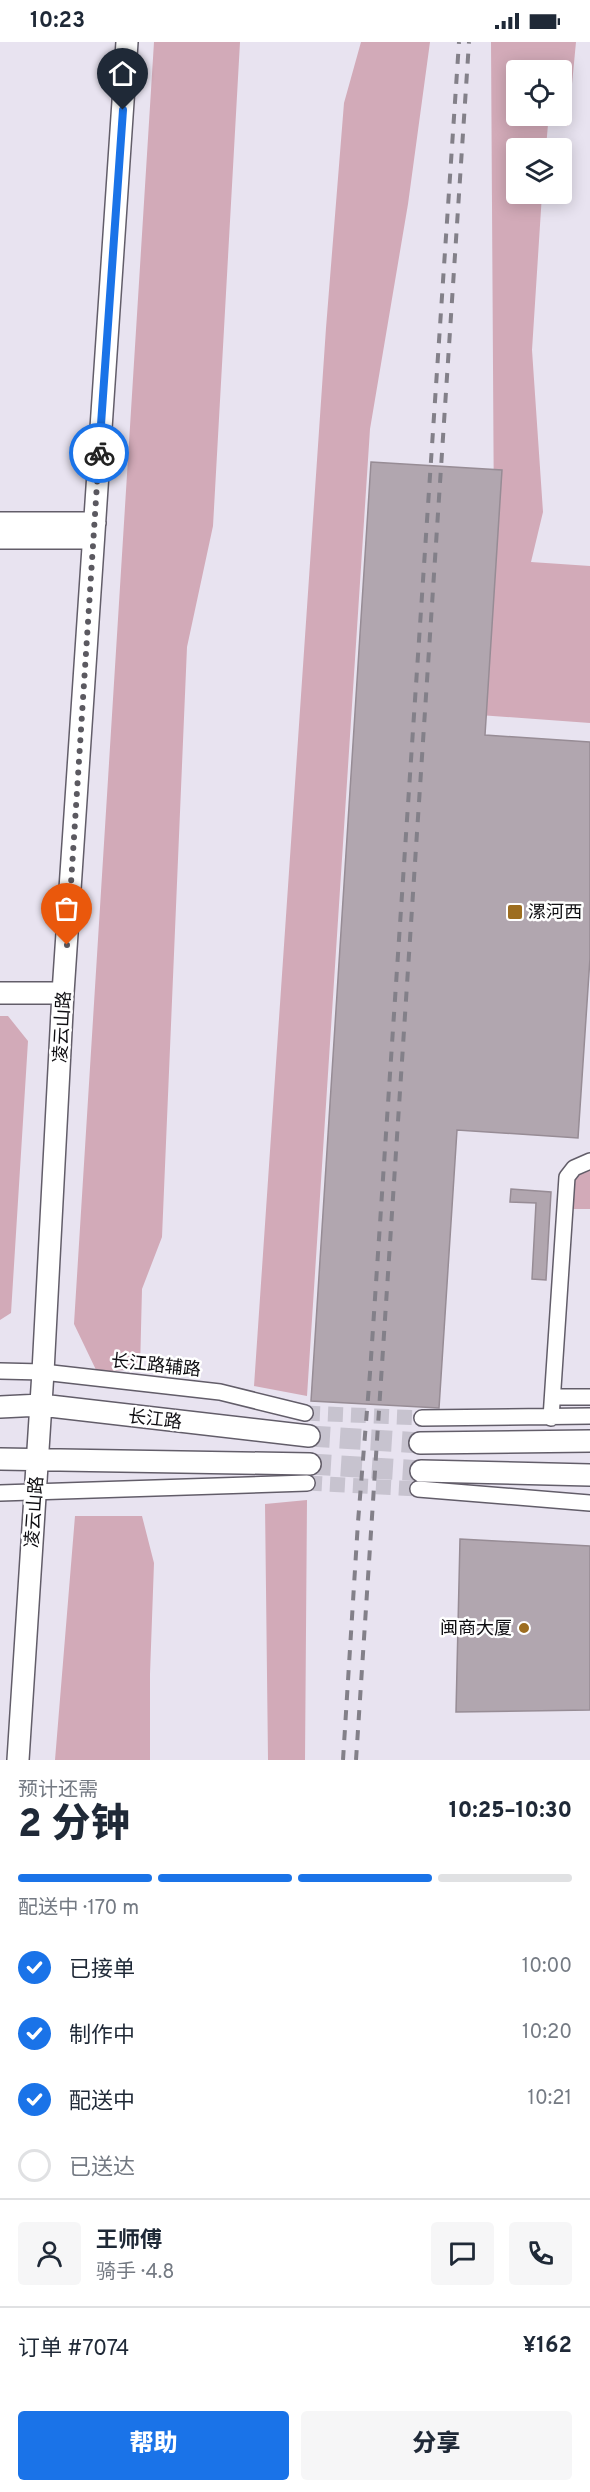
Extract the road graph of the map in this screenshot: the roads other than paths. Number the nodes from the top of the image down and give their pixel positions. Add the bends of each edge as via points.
1 (127, 42) edge
2 (0, 523) edge
3 (94, 531) junction
4 (0, 538) edge
5 (0, 993) edge
6 (63, 993) junction
7 (590, 1161) edge
8 (0, 1371) edge
9 (43, 1372) junction
10 (553, 1397) junction
11 (590, 1397) edge
12 (41, 1406) junction
13 (0, 1407) edge
14 (305, 1413) tunnel mouth
15 (590, 1416) edge
16 (422, 1418) tunnel mouth
17 (551, 1418) junction
18 (309, 1436) tunnel mouth
19 (590, 1441) edge
20 (420, 1443) tunnel mouth
21 (38, 1458) junction
22 (0, 1459) edge
23 (309, 1473) joint
24 (590, 1475) edge
25 (419, 1480) joint
26 (36, 1491) junction
27 (0, 1493) edge
28 (590, 1503) edge
29 (18, 1760) edge

1 - 3 street, 凌云山路
2 - 3 street
3 - 4 street
3 - 6 street, 凌云山路
5 - 6 street
6 - 9 street, 凌云山路
7 - 10 street via 574,1168 567,1177
8 - 9 street, 长江路辅路
9 - 12 street, 凌云山路
9 - 14 street, 长江路辅路 via 220,1392
10 - 11 street
10 - 17 street
12 - 13 street, 长江路
12 - 18 street, 长江路
12 - 21 street, 凌云山路
15 - 17 street
16 - 17 street
19 - 20 street
21 - 22 street
21 - 23 street
21 - 26 street, 凌云山路
23 - 26 street
24 - 25 street
25 - 28 street
26 - 27 street
26 - 29 street, 凌云山路

